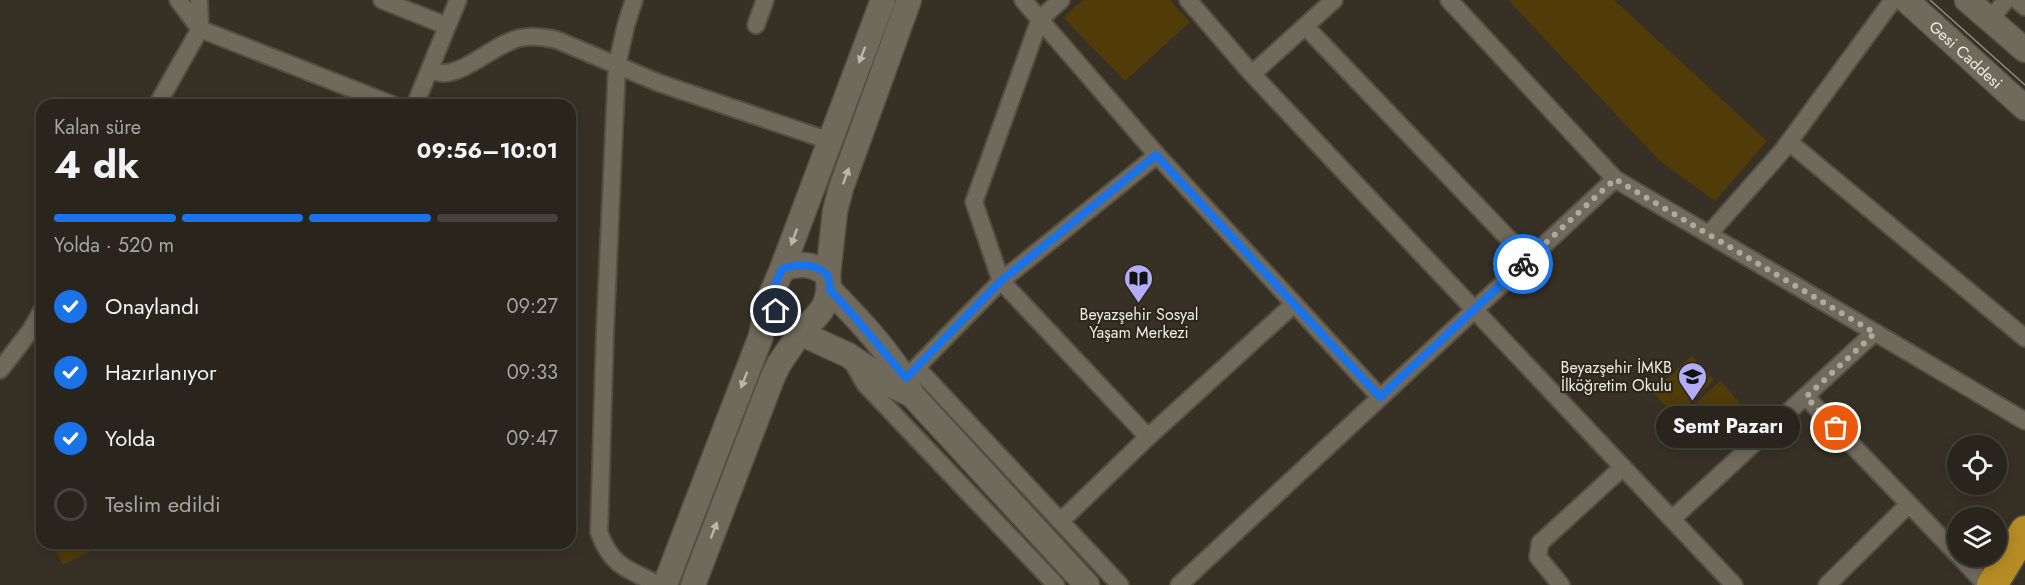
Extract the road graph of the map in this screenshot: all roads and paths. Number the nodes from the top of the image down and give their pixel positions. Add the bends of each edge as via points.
1 (178, 0) edge
2 (200, 0) edge
3 (382, 0) edge
4 (458, 0) edge
5 (634, 0) edge
6 (765, 0) edge
7 (883, 0) edge
8 (909, 0) edge
9 (1023, 0) edge
10 (1061, 0) edge
11 (1188, 0) edge
12 (1334, 0) edge
13 (1449, 0) edge
14 (1893, 0) edge
15 (1906, 0) edge
16 (1967, 0) edge
17 (2006, 0) edge
18 (2017, 0) edge
19 (2025, 7) edge
20 (1040, 19) junction
21 (1990, 20) junction
22 (756, 25) dead end
23 (447, 26) junction
24 (1305, 26) junction
25 (200, 29) junction
26 (2025, 50) edge
27 (617, 65) junction
28 (430, 70) junction
29 (1252, 74) junction
30 (160, 99) edge
31 (378, 99) edge
32 (418, 99) edge
33 (2025, 108) edge
34 (830, 141) junction
35 (1789, 142) junction
36 (1156, 155) junction
37 (1615, 179) junction
38 (1709, 234) junction
39 (1528, 259) junction
40 (782, 269) junction
41 (1001, 281) junction
42 (829, 282) junction
43 (768, 302) junction
44 (1294, 304) junction
45 (1474, 309) junction
46 (36, 321) edge
47 (800, 333) junction
48 (1875, 333) junction
49 (2025, 338) edge
50 (5, 353) edge
51 (848, 355) junction
52 (0, 370) edge
53 (911, 380) junction
54 (1380, 397) junction
55 (1806, 397) junction
56 (2025, 422) edge
57 (1148, 437) junction
58 (1623, 467) junction
59 (1909, 504) junction
60 (1672, 519) junction
61 (1061, 521) junction
62 (2025, 531) edge
63 (1947, 544) edge
64 (1969, 567) edge
65 (660, 585) edge
66 (665, 585) edge
67 (693, 585) edge
68 (1056, 585) edge
69 (1087, 585) edge
70 (1120, 585) edge
71 (1179, 585) edge
72 (1561, 585) edge
73 (1734, 585) edge
74 (1827, 585) edge
75 (1986, 585) edge
76 (1992, 585) edge

1 - 25 street
2 - 25 street
3 - 23 street
4 - 23 street
5 - 27 street
6 - 22 street
7 -> 34 main road
42 -> 8 main road via 839,196
9 - 20 street
10 - 20 street
11 - 29 street
12 - 24 street
13 - 37 street
14 - 35 street
15 - 33 main road, Gesi Caddesi
16 - 21 main road
17 - 21 street
18 - 19 street
20 - 36 street
20 - 41 street via 974,202
21 - 26 main road
23 - 28 street
24 - 29 street
24 - 39 street
25 - 30 street
25 - 31 street
27 - 28 street via 558,40 534,37 519,38 455,71 443,74
27 - 34 street
27 - 65 street via 599,532 616,562
28 - 32 street
29 - 45 street
34 -> 40 main road
35 - 38 street
35 - 49 street
36 - 41 street
36 - 44 street
37 - 38 street
37 - 39 street
38 - 48 street
39 - 45 street
40 - 42 main road via 808,264 819,268
40 - 43 main road
41 - 53 street
41 - 57 street
42 - 47 main road via 828,300
42 - 53 main road
43 - 47 main road
43 -> 66 main road via 761,336
44 - 54 street
44 - 57 street
45 - 54 street
45 - 58 street
46 - 50 street
47 - 51 main road
67 -> 47 main road via 778,364
48 - 55 street
48 - 56 street
50 - 52 street
51 - 53 main road via 897,388
51 - 68 street via 865,384
53 - 61 street
53 - 69 main road
54 - 71 street
55 - 59 street
55 - 60 street
57 - 61 street
58 - 60 street
58 - 72 street via 1540,543 1538,557
59 - 63 street
59 - 74 street
60 - 73 street
61 - 70 street
62 - 76 highway
64 - 75 street

